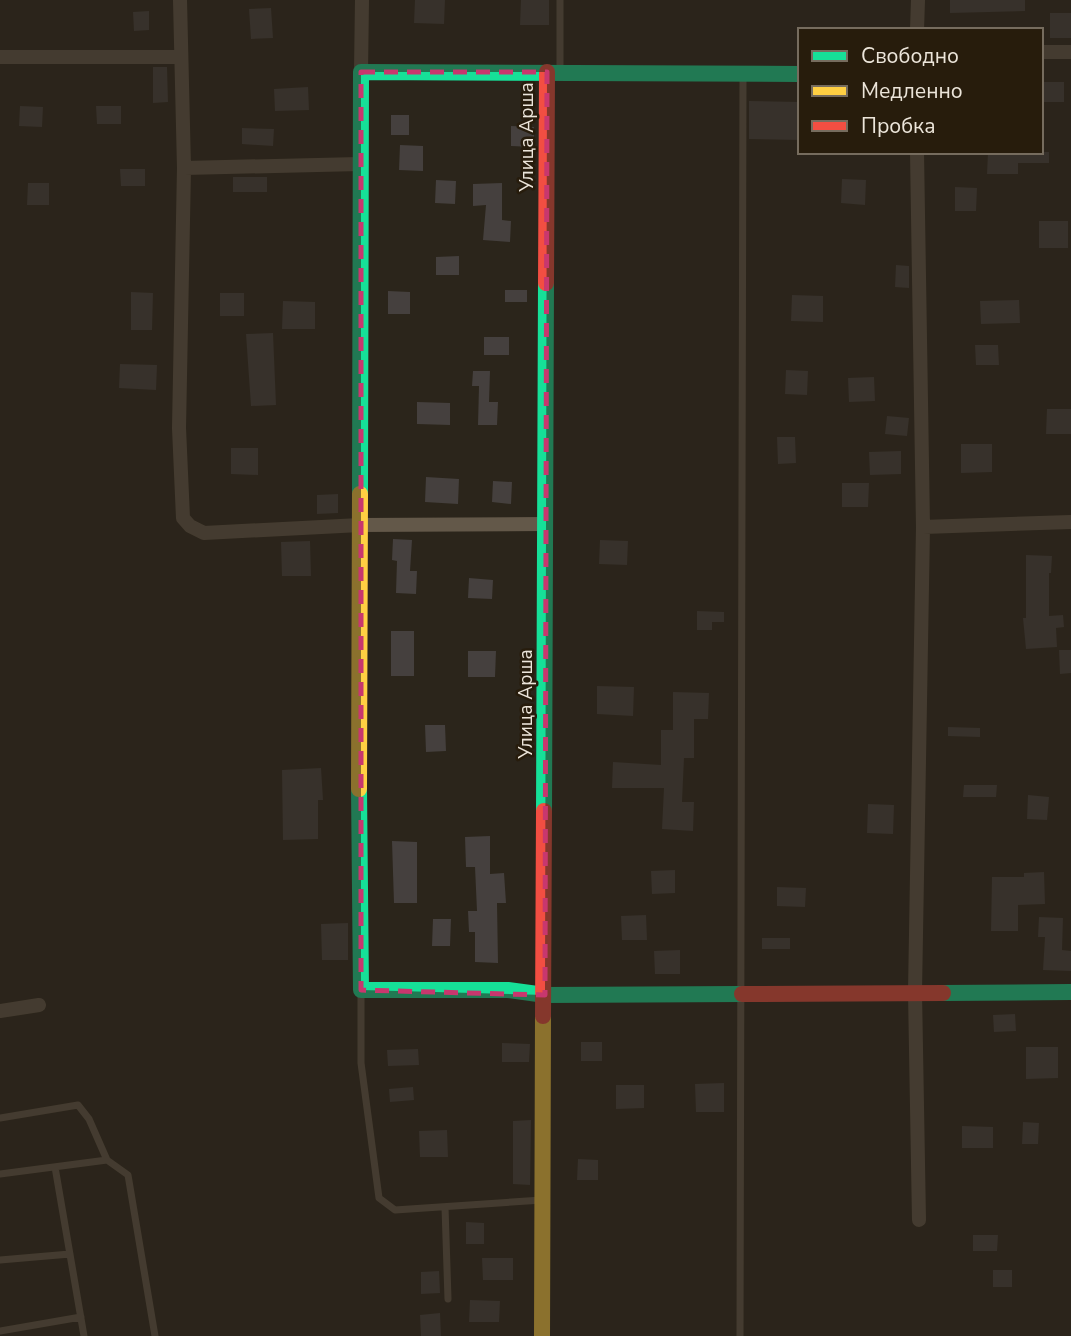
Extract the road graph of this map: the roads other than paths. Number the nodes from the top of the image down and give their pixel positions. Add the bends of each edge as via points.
1 (180, 0) edge
2 (362, 0) edge
3 (560, 0) edge
4 (918, 0) edge
5 (917, 28) edge
6 (1043, 52) edge
7 (1071, 52) edge
8 (0, 57) edge
9 (180, 57) junction
10 (361, 72) junction
11 (554, 72) junction
12 (743, 73) junction
13 (798, 74) edge
14 (917, 154) edge
15 (360, 164) junction
16 (184, 168) junction
17 (1071, 522) edge
18 (546, 524) junction
19 (360, 525) junction
20 (923, 527) junction
21 (361, 990) junction
22 (915, 992) junction
23 (1071, 992) edge
24 (545, 995) junction
25 (740, 995) junction
26 (39, 1005) dead end
27 (0, 1011) edge
28 (0, 1118) edge
29 (107, 1160) junction
30 (55, 1167) junction
31 (0, 1174) edge
32 (543, 1200) junction
33 (445, 1207) junction
34 (919, 1220) dead end
35 (70, 1254) junction
36 (0, 1260) edge
37 (448, 1299) dead end
38 (81, 1317) junction
39 (0, 1331) edge
40 (84, 1336) edge
41 (155, 1336) edge
42 (542, 1336) edge
43 (740, 1336) edge

1 - 9 street
2 - 10 street
3 - 11 lane
4 - 5 street
6 - 7 street
8 - 9 street
9 - 16 street
10 - 11 street
10 - 15 street
11 - 12 street
11 - 18 street, Улица Арша
12 - 13 street
12 - 25 lane
14 - 20 street
15 - 16 street
15 - 19 street
16 - 19 street via 179,428 183,517 204,533
17 - 20 street
18 - 19 street
18 - 24 street, Улица Арша
19 - 21 street
20 - 22 street
21 - 24 street via 508,990
21 - 33 lane via 361,1063 379,1198 395,1210
22 - 23 street
22 - 25 street
22 - 34 street
24 - 25 street
24 - 32 street, Улица Арша
25 - 43 lane
26 - 27 street
28 - 29 lane via 78,1105 89,1118
29 - 30 lane
29 - 41 lane via 128,1175
30 - 31 lane
30 - 35 lane
32 - 33 lane
32 - 42 street, Улица Арша
33 - 37 lane
35 - 36 lane
35 - 38 lane
38 - 39 lane
38 - 40 lane

